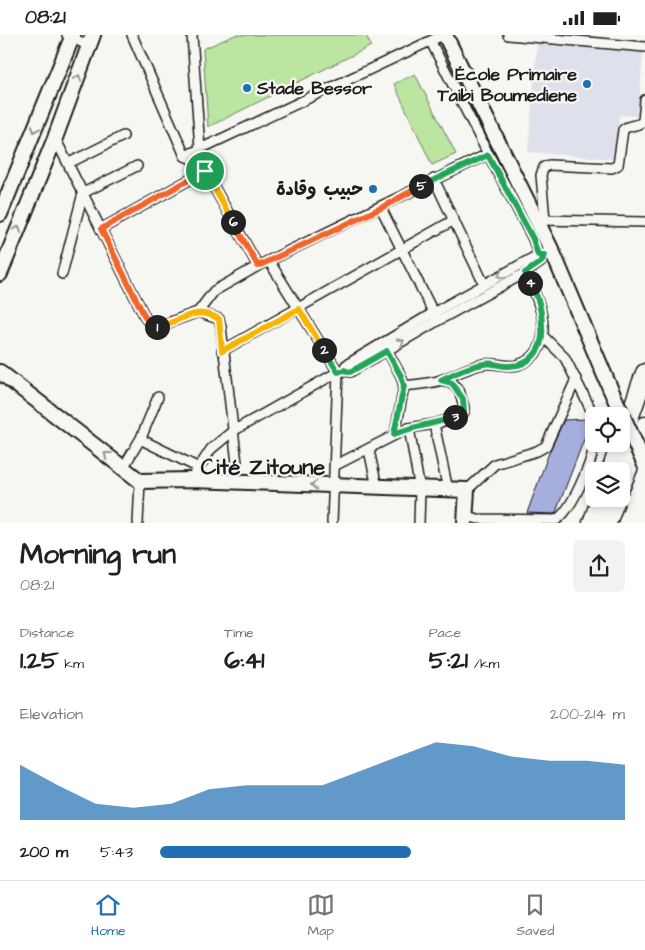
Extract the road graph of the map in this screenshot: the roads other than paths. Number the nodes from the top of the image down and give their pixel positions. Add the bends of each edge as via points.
1 (132, 35) edge
2 (192, 35) edge
3 (444, 35) edge
4 (508, 35) edge
5 (70, 36) edge
6 (561, 37) edge
7 (91, 41) edge
8 (431, 42) junction
9 (645, 47) edge
10 (645, 100) edge
11 (123, 136) dead end
12 (55, 138) junction
13 (201, 150) junction
14 (488, 155) junction
15 (185, 156) junction
16 (69, 163) junction
17 (137, 166) dead end
18 (203, 167) junction
19 (434, 179) junction
20 (83, 193) junction
21 (381, 208) junction
22 (0, 214) edge
23 (454, 220) junction
24 (541, 220) junction
25 (645, 222) edge
26 (101, 229) junction
27 (402, 251) junction
28 (544, 256) junction
29 (269, 261) junction
30 (258, 266) junction
31 (525, 273) junction
32 (0, 274) edge
33 (62, 274) dead end
34 (484, 284) junction
35 (299, 309) junction
36 (198, 312) junction
37 (435, 317) junction
38 (543, 336) junction
39 (222, 351) junction
40 (387, 351) junction
41 (341, 371) junction
42 (0, 372) edge
43 (645, 373) edge
44 (576, 379) junction
45 (441, 380) junction
46 (404, 386) junction
47 (158, 397) dead end
48 (590, 407) edge
49 (630, 416) edge
50 (434, 424) junction
51 (645, 426) edge
52 (409, 428) junction
53 (233, 431) junction
54 (394, 434) junction
55 (144, 441) dead end
56 (369, 450) junction
57 (593, 452) edge
58 (237, 463) dead end
59 (630, 463) edge
60 (336, 465) junction
61 (645, 465) edge
62 (123, 468) junction
63 (195, 474) junction
64 (140, 481) junction
65 (334, 486) junction
66 (377, 487) junction
67 (420, 490) junction
68 (448, 490) junction
69 (467, 490) junction
70 (598, 507) edge
71 (613, 507) edge
72 (465, 519) edge
73 (138, 523) edge
74 (332, 523) edge
75 (419, 523) edge
76 (592, 523) edge
77 (607, 523) edge

1 - 15 street
2 - 13 street
3 - 8 street
3 - 24 main road
4 - 6 street
5 - 7 street
5 -> 22 main road
6 - 9 street
12 -> 7 main road
8 - 13 street
8 - 14 street
10 - 24 street via 643,121 623,130 618,165 612,168 544,167 541,175
11 - 16 street
12 - 16 street
32 -> 12 main road
13 - 15 street
13 - 18 street
14 - 19 street
14 - 28 street
15 - 18 street
16 - 20 street
17 - 20 street
18 - 26 street
18 - 30 street
19 - 21 street
19 - 23 street
20 - 26 street
20 - 33 street
21 - 27 street
21 - 29 street
23 - 27 street
23 - 34 street
24 - 25 street
24 - 28 main road
26 - 36 street via 151,324 164,326
27 - 35 street
27 - 37 street
28 - 31 street
28 -> 34 street
28 - 61 main road, bridge
29 - 30 street
29 - 35 street
30 - 36 street via 214,291
31 - 37 street
31 - 38 street via 538,297
34 - 37 street
35 - 39 street
35 - 41 street
36 - 39 street via 219,319
40 -> 37 street
37 - 41 street via 346,365
38 - 44 street via 565,358
38 - 45 street via 538,352 518,365 485,363
39 - 53 street
40 - 41 street via 350,372
40 - 46 street
41 - 53 street
41 - 60 street
62 -> 42 main road
43 - 49 highway
44 - 48 street
44 - 69 street via 546,446 495,463
45 - 46 street
45 - 50 street via 452,383 459,390 464,412 461,416
46 - 54 street
47 - 62 street via 141,438
50 - 52 street
50 - 68 street
51 - 59 highway
52 - 54 street
52 - 67 street
53 - 58 street
53 - 63 street via 212,449
54 - 56 street
55 - 63 street
56 - 60 street
56 - 66 street
57 - 72 street via 562,517 556,520
60 - 65 street
62 - 64 main road
63 - 64 main road
65 -> 63 main road
64 - 73 street
65 - 66 main road
65 - 74 street
66 - 67 main road
67 - 68 main road
67 - 75 street
68 - 69 main road
69 - 72 main road
70 - 76 highway
71 - 77 highway

